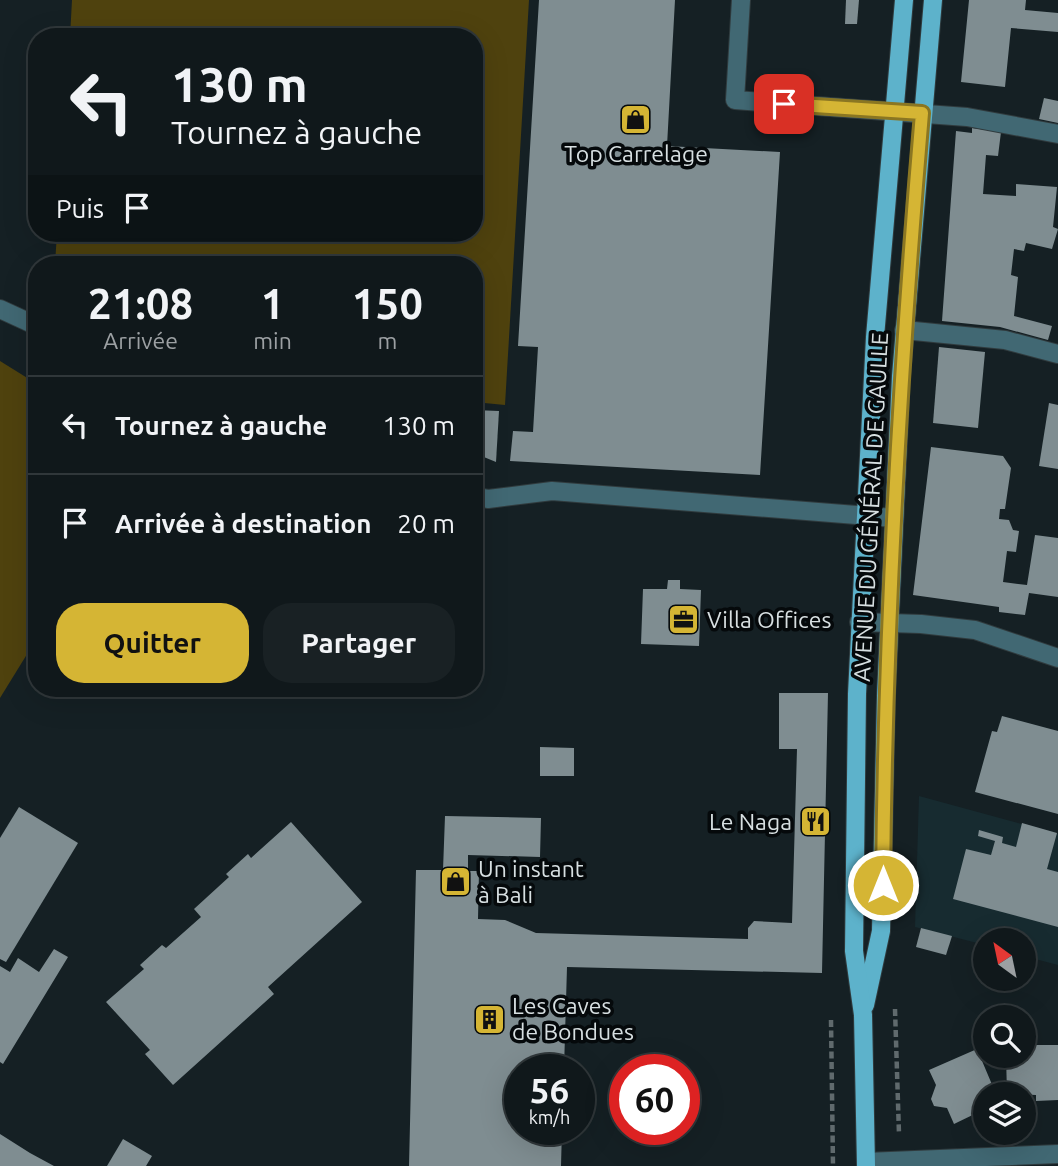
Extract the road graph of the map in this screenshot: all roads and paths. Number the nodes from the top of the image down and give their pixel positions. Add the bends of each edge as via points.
1 (741, 0) edge
2 (904, 0) edge
3 (933, 0) edge
4 (893, 111) junction
5 (922, 113) junction
6 (1058, 134) edge
7 (0, 309) edge
8 (28, 322) edge
9 (904, 330) junction
10 (1058, 354) edge
11 (483, 498) edge
12 (864, 517) junction
13 (894, 518) junction
14 (859, 622) junction
15 (889, 623) junction
16 (1058, 658) edge
17 (894, 997) dead end
18 (863, 1015) junction
19 (1058, 1154) edge
20 (900, 1160) junction
21 (866, 1164) edge

1 - 4 street via 735,100
2 - 4 main road, AVENUE DU GÉNÉRAL DE GAULLE
3 - 5 main road, AVENUE DU GÉNÉRAL DE GAULLE
4 - 5 street
4 - 12 main road, AVENUE DU GÉNÉRAL DE GAULLE
5 - 6 street via 999,121
5 - 9 main road, AVENUE DU GÉNÉRAL DE GAULLE
7 - 8 street
9 - 10 street via 1005,340
9 - 13 main road, AVENUE DU GÉNÉRAL DE GAULLE
11 - 12 street via 552,491
12 - 13 street
12 - 14 main road, AVENUE DU GÉNÉRAL DE GAULLE
13 - 15 main road, AVENUE DU GÉNÉRAL DE GAULLE
14 - 15 street
14 - 18 main road, AVENUE DU GÉNÉRAL DE GAULLE via 853,938
15 - 16 street via 975,630
15 - 18 main road, AVENUE DU GÉNÉRAL DE GAULLE via 883,909 879,950
17 - 20 path
18 - 21 main road, AVENUE DU GÉNÉRAL DE GAULLE
19 - 20 street
20 - 21 street

